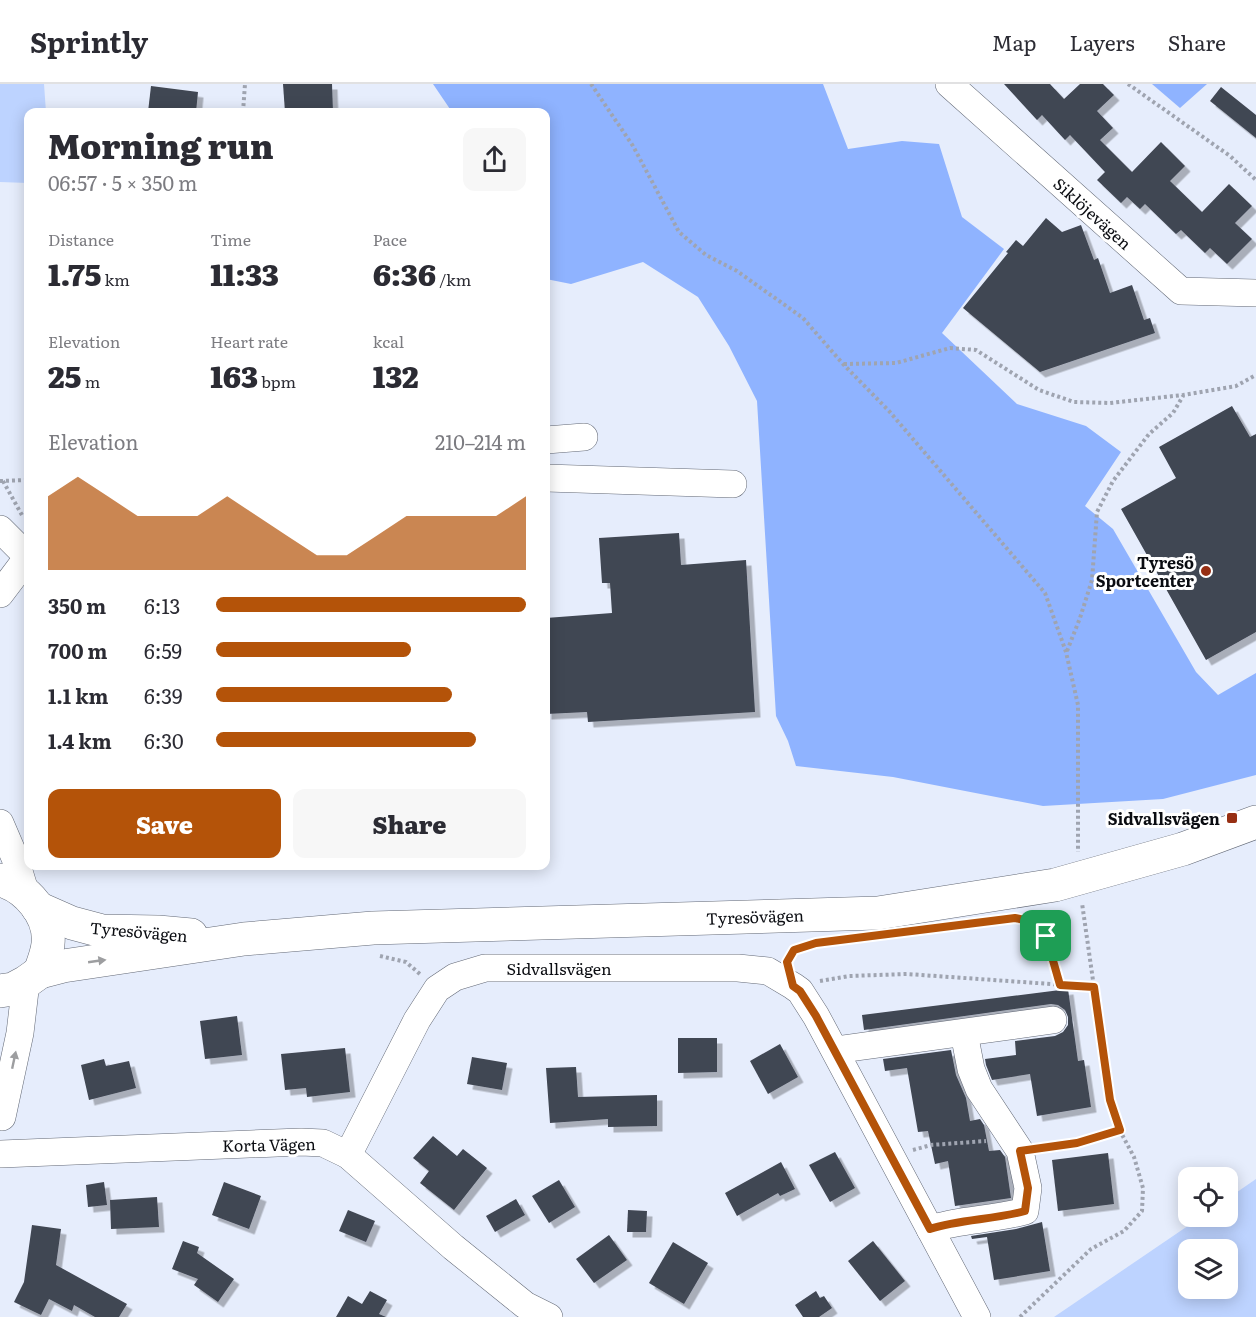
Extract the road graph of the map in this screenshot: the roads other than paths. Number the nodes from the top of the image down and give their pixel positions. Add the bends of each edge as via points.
1 (949, 84) edge
2 (1256, 293) edge
3 (584, 437) dead end
4 (550, 440) edge
5 (550, 478) edge
6 (733, 484) dead end
7 (12, 524) edge
8 (24, 549) edge
9 (24, 562) edge
10 (0, 594) edge
11 (1256, 822) edge
12 (0, 823) edge
13 (21, 893) edge
14 (244, 939) junction
15 (22, 982) edge
16 (1053, 1020) dead end
17 (964, 1033) junction
18 (835, 1050) junction
19 (1, 1110) edge
20 (348, 1155) junction
21 (1, 1156) edge
22 (930, 1229) junction
23 (549, 1317) edge
24 (977, 1317) edge

1 - 2 street, Siklöjevägen via 1181,291
3 - 4 street
5 - 6 street
7 - 8 street
9 - 10 street
11 - 14 main road, Tyresövägen via 1183,849 1054,885 879,913 373,928
12 - 13 street via 15,858
13 - 14 main road, Tyresövägen via 72,923 102,931
13 - 15 main road via 46,926 48,941
15 -> 14 main road, Tyresövägen via 63,966
19 -> 15 street via 20,1033
16 - 17 street
17 - 18 street
17 - 22 street via 970,1069 1014,1140 1028,1188 1025,1211
18 - 20 street, Sidvallsvägen via 800,991 768,971 485,968 454,977 437,989
18 - 22 street, Sidvallsvägen
19 - 21 street
20 - 21 street, Korta Vägen via 323,1143 301,1142
20 - 23 street, Korta Vägen via 480,1269 525,1305
22 - 24 street, Sidvallsvägen

